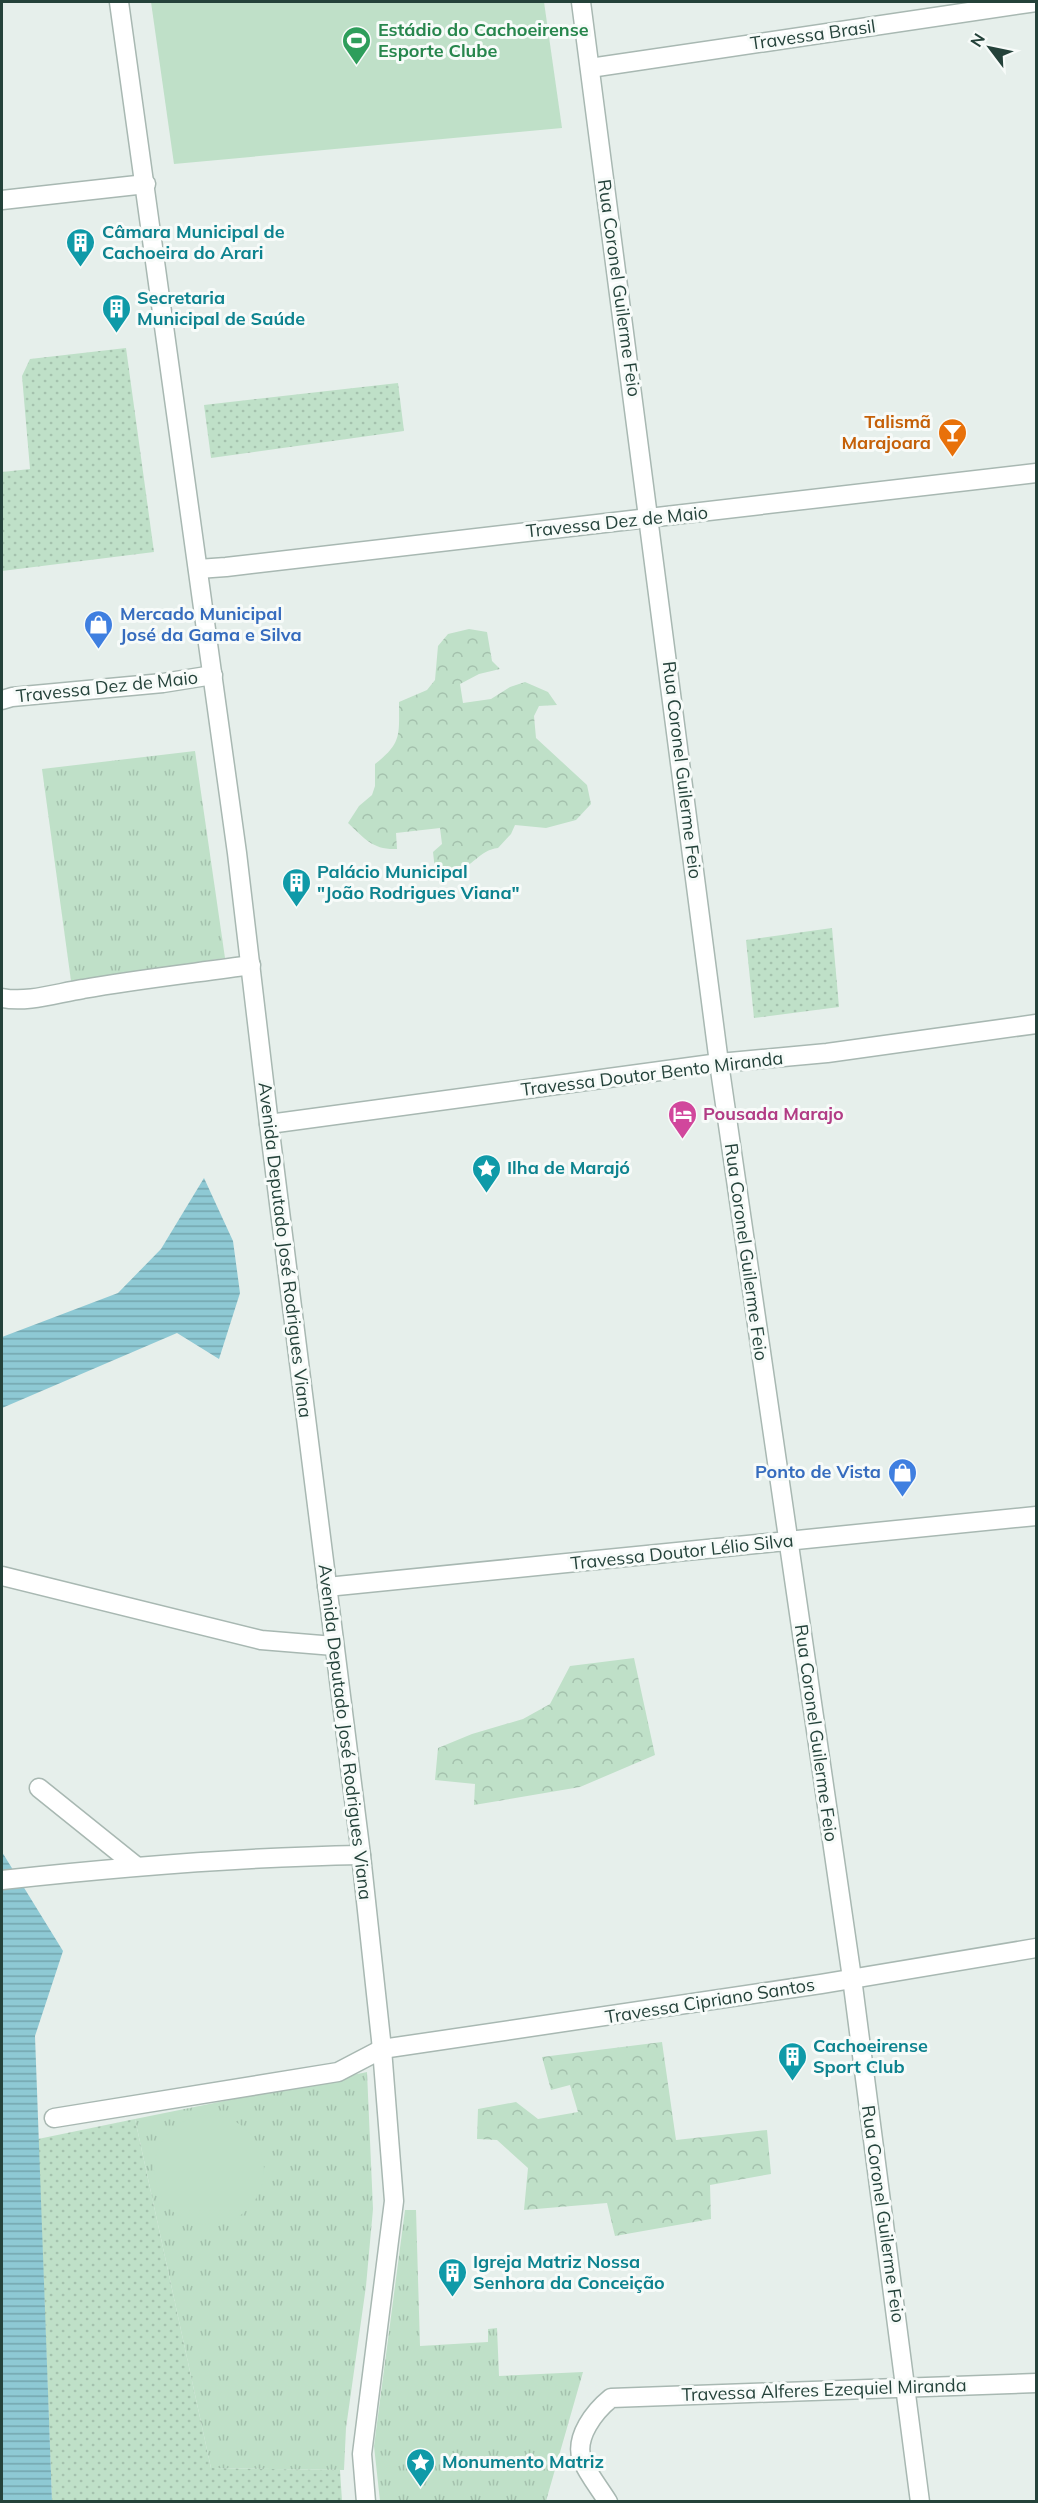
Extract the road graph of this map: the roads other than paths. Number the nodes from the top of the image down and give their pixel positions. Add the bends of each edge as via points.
1 (119, 2) edge
2 (580, 2) edge
3 (1036, 2) edge
4 (590, 68) junction
5 (146, 184) junction
6 (2, 200) edge
7 (1036, 473) edge
8 (650, 519) junction
9 (198, 568) junction
10 (213, 675) junction
11 (2, 700) edge
12 (251, 965) junction
13 (2, 998) edge
14 (1036, 1024) edge
15 (719, 1063) junction
16 (268, 1124) junction
17 (1036, 1516) edge
18 (788, 1541) junction
19 (2, 1576) edge
20 (327, 1587) junction
21 (334, 1646) junction
22 (39, 1788) dead end
23 (361, 1855) junction
24 (135, 1866) junction
25 (2, 1880) edge
26 (1036, 1948) edge
27 (852, 1978) junction
28 (382, 2049) junction
29 (54, 2118) dead end
30 (1036, 2383) edge
31 (906, 2387) junction
32 (366, 2502) edge
33 (608, 2502) edge
34 (920, 2502) edge

1 - 5 street, Avenida Deputado José Rodrigues Viana
2 - 4 street, Rua Coronel Guilerme Feio
3 - 4 street, Travessa Brasil
4 - 8 street, Rua Coronel Guilerme Feio
5 - 6 street
5 - 9 street, Avenida Deputado José Rodrigues Viana
7 - 8 street, Travessa Dez de Maio
8 - 9 street, Travessa Dez de Maio
8 - 15 street, Rua Coronel Guilerme Feio
9 - 10 street, Avenida Deputado José Rodrigues Viana
10 - 11 street, Travessa Dez de Maio
10 - 12 street, Avenida Deputado José Rodrigues Viana
12 - 13 street via 21,999
12 - 16 street, Avenida Deputado José Rodrigues Viana
14 - 15 street, Travessa Doutor Bento Miranda via 826,1053
15 - 16 street, Travessa Doutor Bento Miranda
15 - 18 street, Rua Coronel Guilerme Feio
16 - 20 street, Avenida Deputado José Rodrigues Viana
17 - 18 street, Travessa Doutor Lélio Silva
18 - 20 street, Travessa Doutor Lélio Silva
18 - 27 street, Rua Coronel Guilerme Feio
19 - 21 street via 261,1640
20 - 21 street, Avenida Deputado José Rodrigues Viana
21 - 23 street, Avenida Deputado José Rodrigues Viana
22 - 24 street
23 - 24 street
23 - 28 street, Avenida Deputado José Rodrigues Viana
24 - 25 street
26 - 27 street, Travessa Cipriano Santos
27 - 28 street, Travessa Cipriano Santos
27 - 31 street, Rua Coronel Guilerme Feio
28 - 29 street, Travessa Cipriano Santos via 338,2072
28 - 32 street, Avenida Deputado José Rodrigues Viana via 394,2201 362,2454
30 - 31 street, Travessa Alferes Ezequiel Miranda
31 - 33 street, Travessa Alferes Ezequiel Miranda via 611,2398 591,2419 581,2443 582,2459
31 - 34 street, Rua Coronel Guilerme Feio

